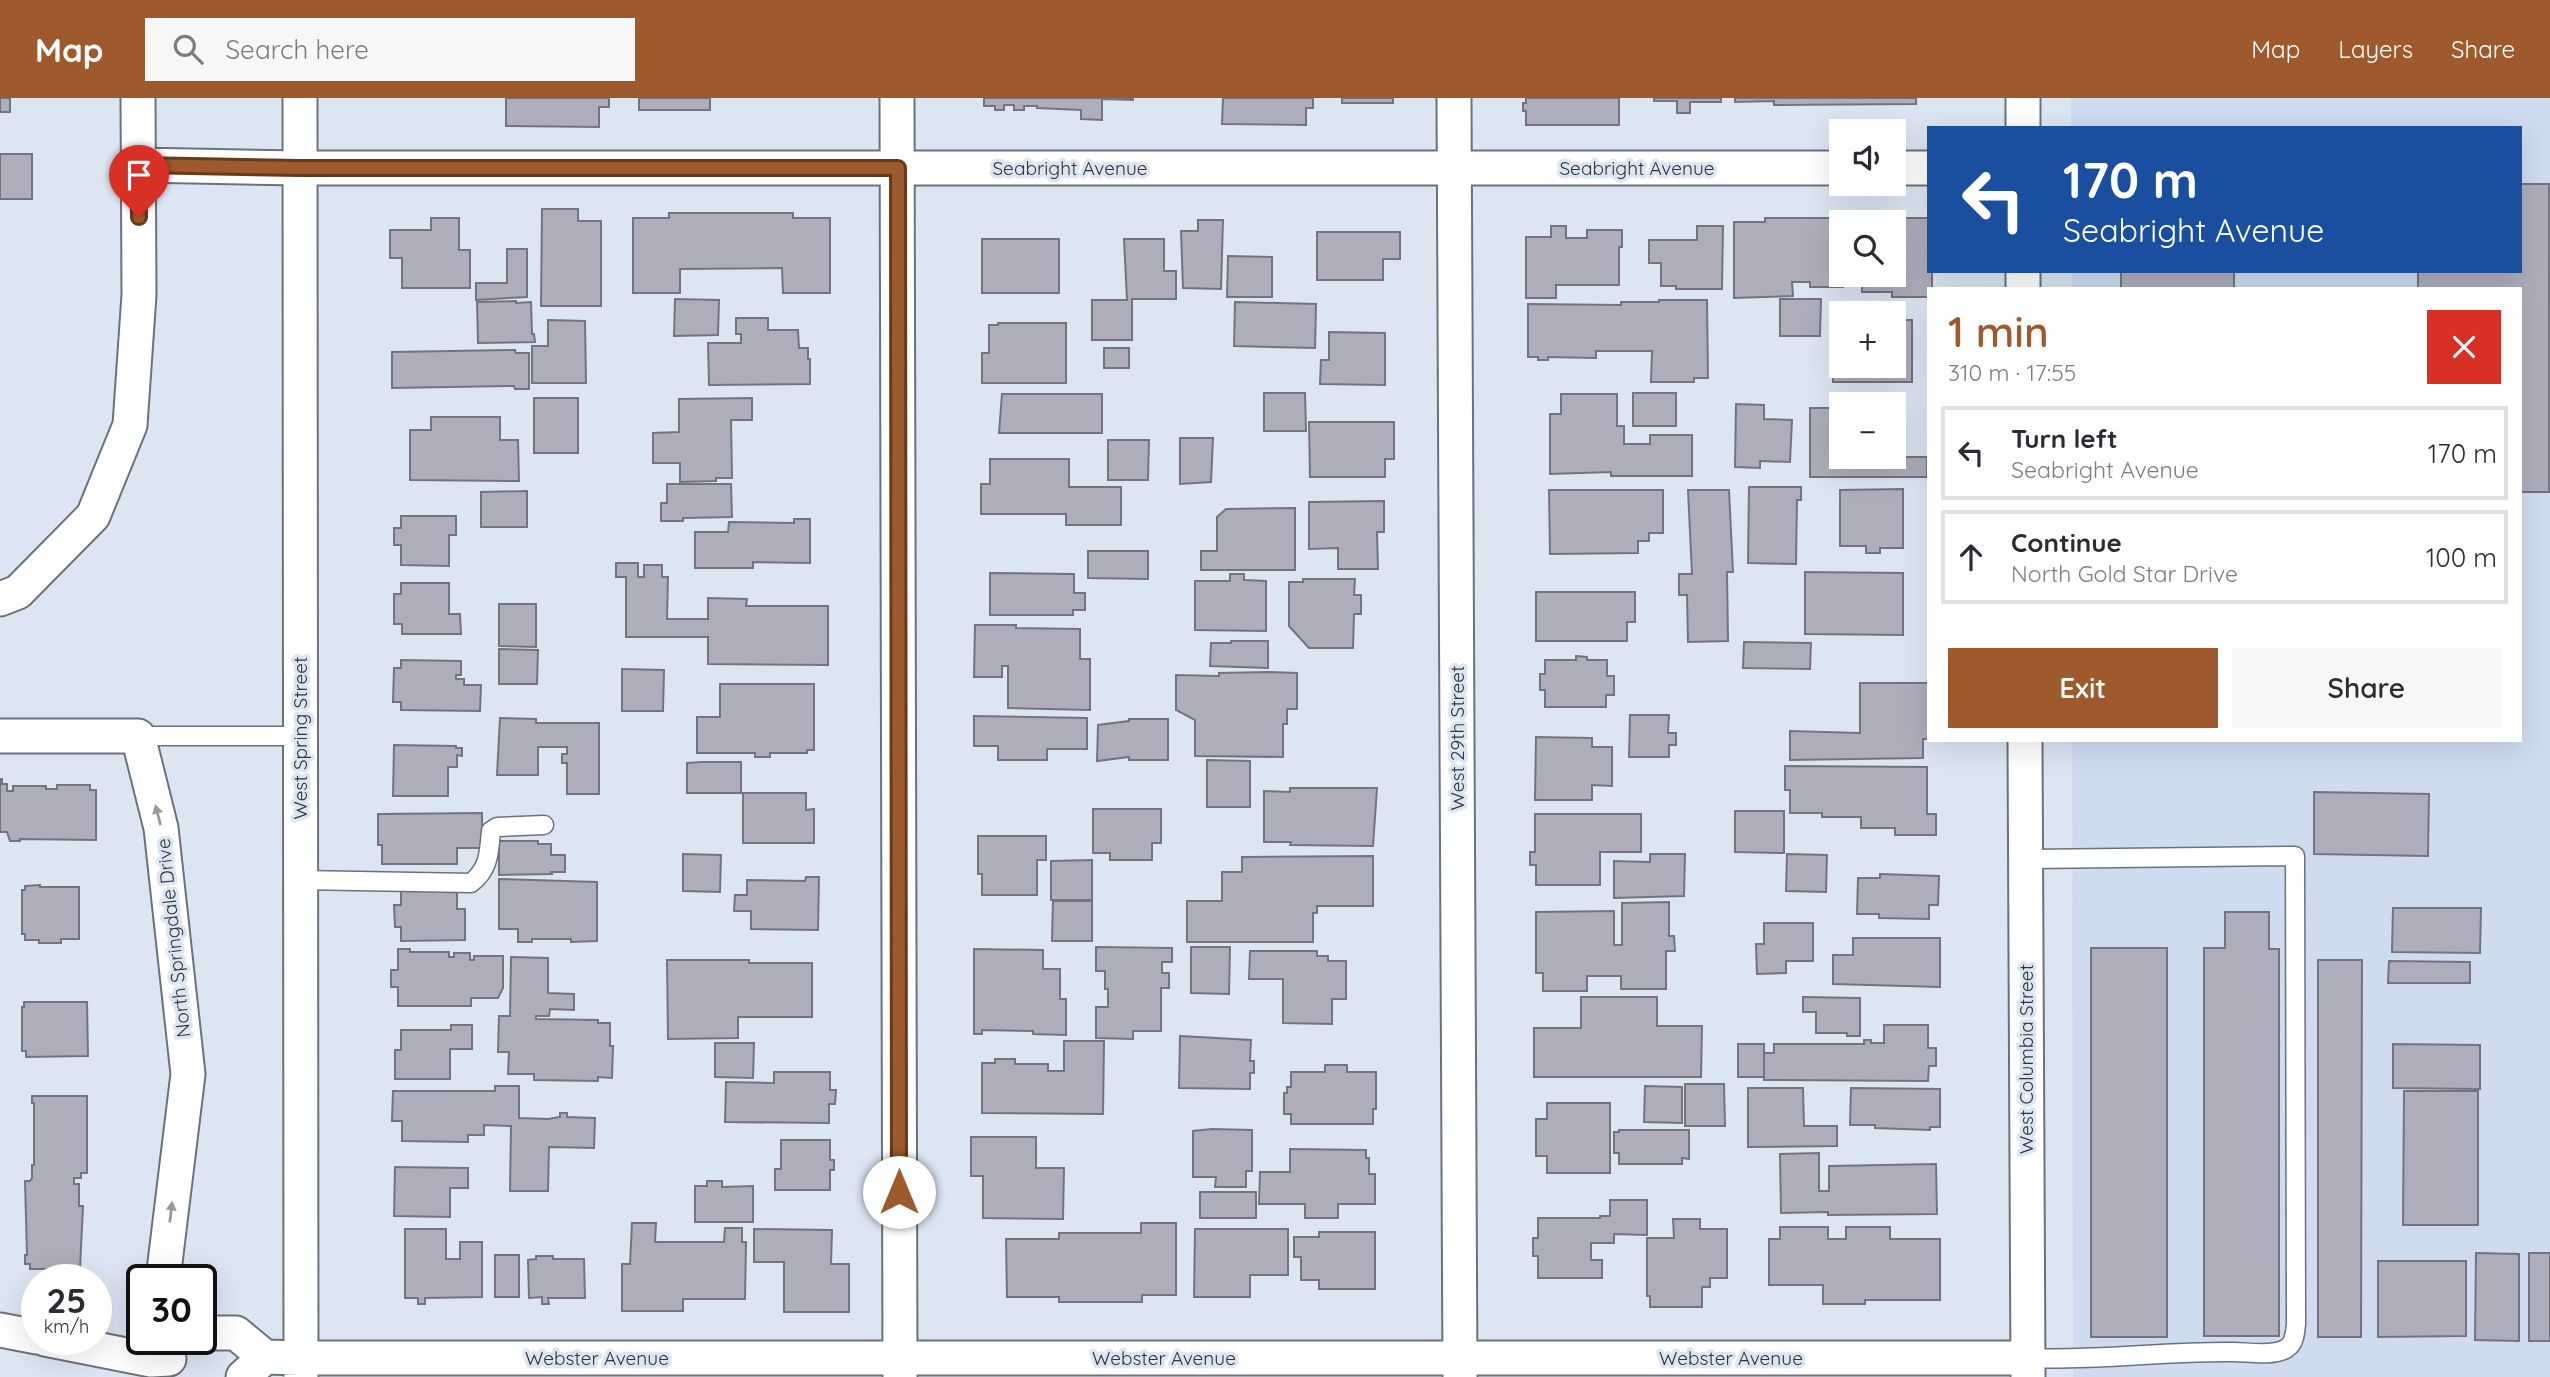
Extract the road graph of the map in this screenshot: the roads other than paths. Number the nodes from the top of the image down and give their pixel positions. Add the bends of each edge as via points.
1 (138, 98) edge
2 (300, 98) edge
3 (897, 98) edge
4 (1454, 98) edge
5 (2022, 98) edge
6 (2023, 126) edge
7 (138, 165) junction
8 (300, 168) junction
9 (898, 168) junction
10 (1455, 168) junction
11 (1829, 168) edge
12 (1906, 168) edge
13 (1927, 168) edge
14 (0, 599) edge
15 (0, 736) edge
16 (138, 736) junction
17 (300, 736) junction
18 (2025, 742) edge
19 (544, 825) dead end
20 (2026, 859) junction
21 (300, 880) junction
22 (165, 1264) edge
23 (0, 1330) edge
24 (217, 1333) edge
25 (21, 1334) edge
26 (112, 1350) edge
27 (165, 1359) edge
28 (254, 1367) edge
29 (2028, 1367) edge
30 (301, 1368) edge
31 (900, 1368) edge
32 (1460, 1368) edge

1 - 7 street
2 - 8 street, West Spring Street
3 - 9 street
4 - 10 street, West 29th Street
5 - 6 street
7 - 8 street, Seabright Avenue
7 - 14 street via 139,295 130,425 93,516 18,592
8 - 9 street, Seabright Avenue
8 - 17 street, West Spring Street
9 - 10 street, Seabright Avenue
9 - 31 street
10 - 11 street, Seabright Avenue
10 - 32 street, West 29th Street
12 - 13 street
15 - 16 street
16 - 17 lane
22 -> 16 street, North Springdale Drive via 188,1074 161,828
17 - 21 street, West Spring Street
18 - 20 street, West Columbia Street
19 - 21 lane via 491,831 489,858 482,874 471,883
20 - 29 street, West Columbia Street
20 - 29 lane via 2295,856 2294,1340 2287,1349 2275,1352 2068,1360
21 - 30 street, West Spring Street
23 - 25 street
24 - 28 street via 236,1333
26 - 27 street
28 - 30 street, Webster Avenue
29 - 32 street, Webster Avenue
30 - 31 street, Webster Avenue
31 - 32 street, Webster Avenue

